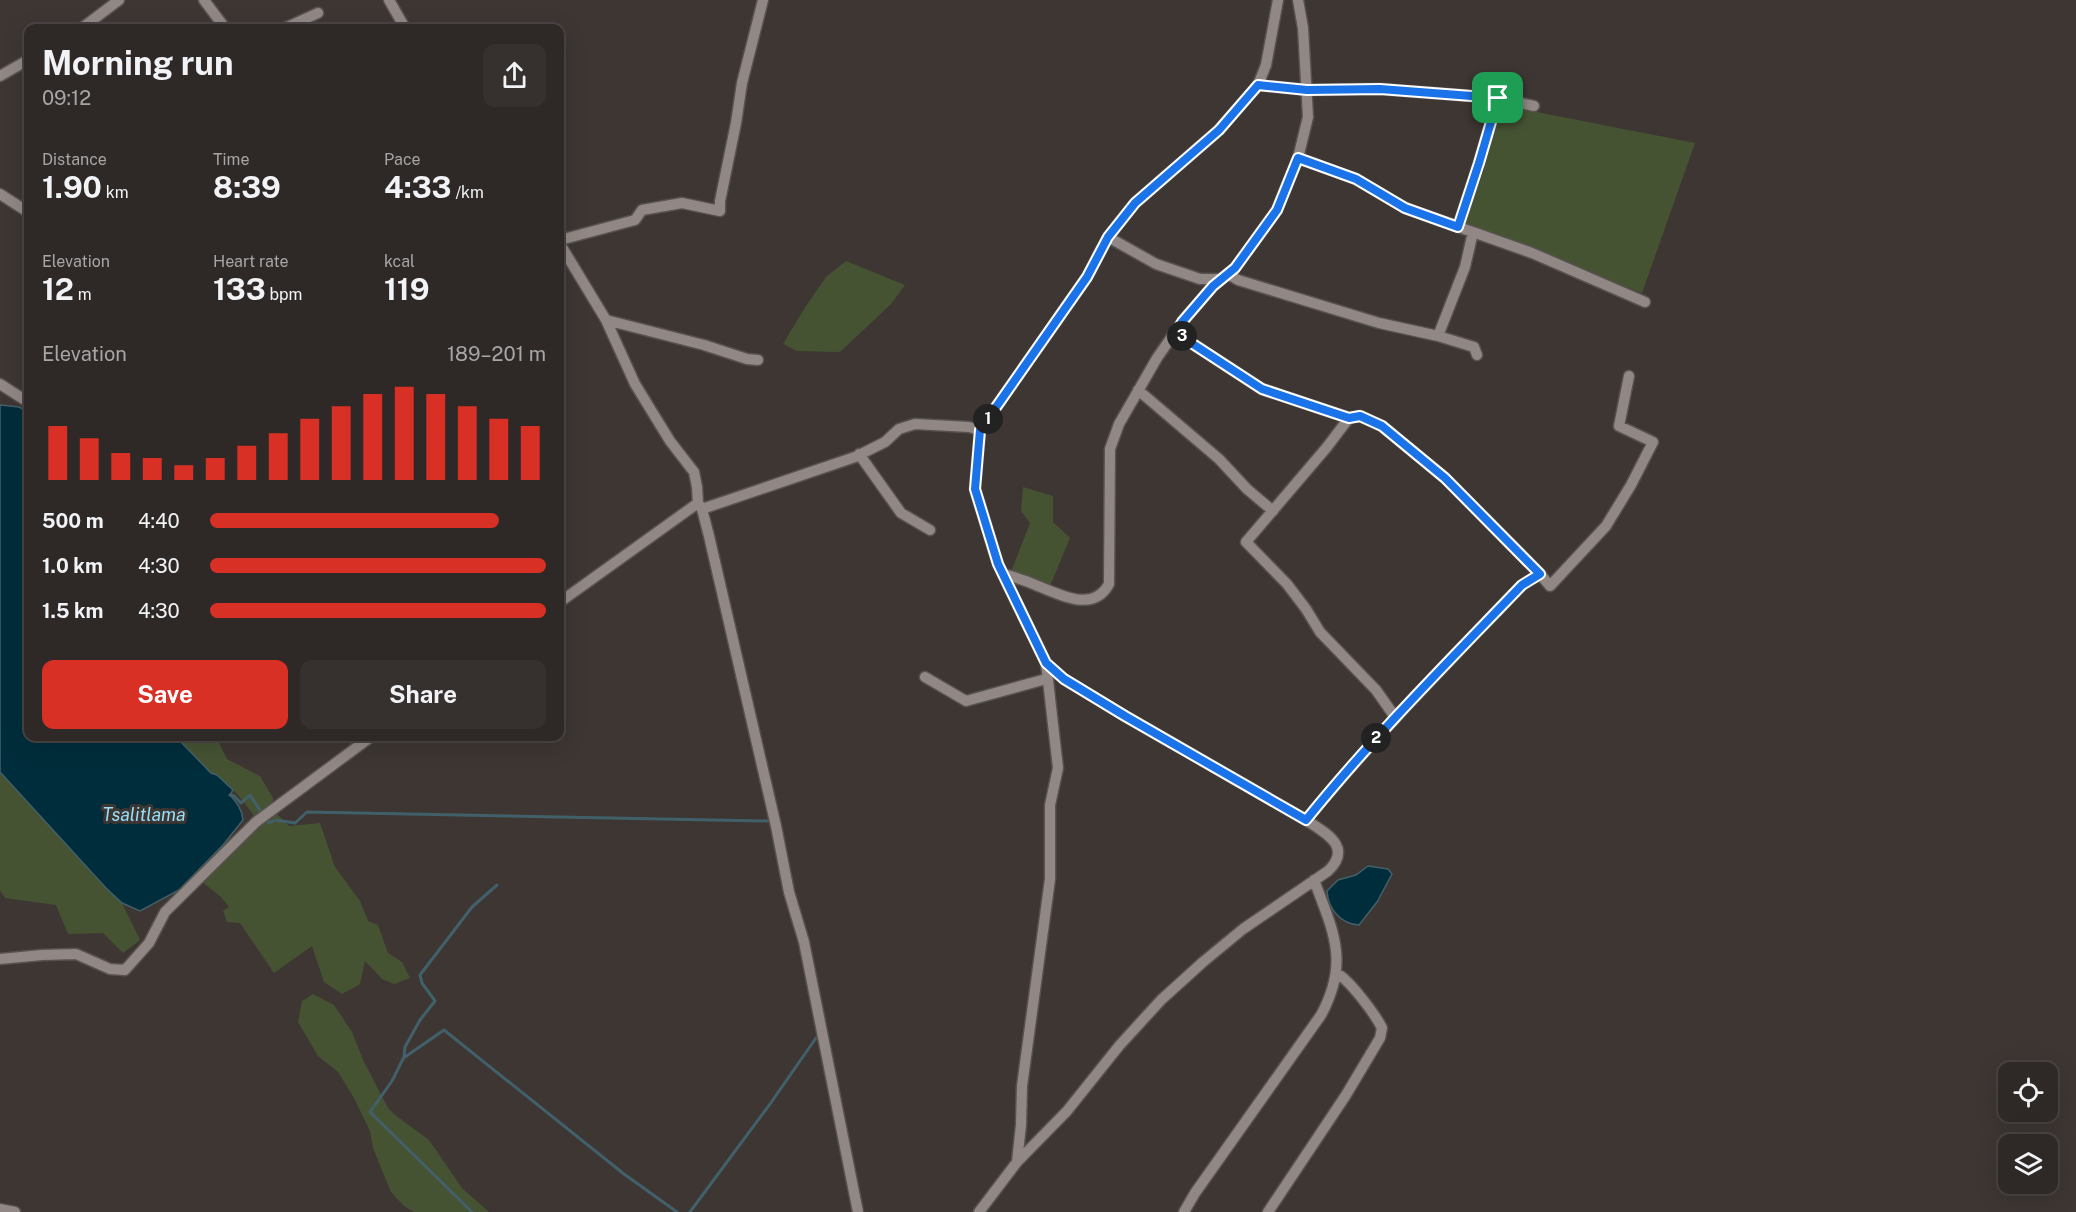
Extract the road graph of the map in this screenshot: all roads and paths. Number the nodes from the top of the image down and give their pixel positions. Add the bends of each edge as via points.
1 (119, 0) edge
2 (204, 0) edge
3 (389, 0) edge
4 (763, 0) edge
5 (1278, 0) edge
6 (1298, 0) edge
7 (318, 13) dead end
8 (87, 24) edge
9 (222, 24) edge
10 (294, 24) edge
11 (403, 24) edge
12 (24, 62) edge
13 (0, 76) edge
14 (1258, 85) junction
15 (1307, 90) junction
16 (1498, 98) junction
17 (1534, 106) dead end
18 (1298, 158) junction
19 (0, 194) edge
20 (24, 209) edge
21 (1458, 227) junction
22 (1473, 232) junction
23 (1108, 237) junction
24 (564, 241) edge
25 (564, 249) edge
26 (1225, 276) junction
27 (1645, 302) dead end
28 (606, 320) junction
29 (1176, 333) junction
30 (1438, 336) junction
31 (1477, 355) dead end
32 (758, 360) dead end
33 (1629, 376) dead end
34 (0, 384) edge
35 (1138, 390) junction
36 (24, 399) edge
37 (1349, 418) junction
38 (980, 430) junction
39 (860, 454) junction
40 (700, 506) junction
41 (1273, 511) junction
42 (930, 530) dead end
43 (1003, 574) junction
44 (1540, 574) junction
45 (564, 599) edge
46 (1046, 663) junction
47 (925, 677) dead end
48 (1046, 679) junction
49 (1395, 717) junction
50 (365, 741) edge
51 (1306, 820) junction
52 (1314, 880) junction
53 (0, 959) edge
54 (1336, 973) junction
55 (1017, 1162) junction
56 (0, 1209) edge
57 (15, 1212) edge
58 (858, 1212) edge
59 (979, 1212) edge
60 (1184, 1212) edge
61 (1268, 1212) edge

1 - 8 street
2 - 9 street
3 - 11 street
4 - 24 street via 742,83 720,211 682,204 642,210 635,220
5 - 14 street via 1266,65
6 - 15 street
7 - 10 street
12 - 13 street
14 - 15 street
14 - 23 street via 1219,130 1135,203
15 - 16 street via 1364,88
15 - 18 street via 1308,117
16 - 17 street
16 - 21 street
18 - 21 street via 1356,179 1405,208
18 - 26 street via 1277,210
19 - 20 street
21 - 22 street
22 - 27 street
22 - 30 street via 1465,267
23 - 26 street via 1156,264 1200,279
23 - 38 street via 1087,277
25 - 28 street
26 - 29 street
26 - 30 street
28 - 32 street
28 - 40 street via 635,384 694,472
29 - 35 street
29 - 37 street via 1262,389
30 - 31 street via 1474,347
33 - 44 street via 1619,426 1653,442 1606,526 1550,586
34 - 36 street
35 - 41 street
35 - 43 street via 1110,449 1111,574 1106,590 1095,599 1080,600
37 - 41 street
37 - 44 street via 1360,416 1382,426 1445,478
38 - 39 street via 915,424 899,429 885,442
38 - 43 street via 975,489
39 - 40 street
39 - 42 street via 901,513
40 - 45 street
40 - 58 street via 804,942
41 - 49 street via 1246,542 1287,584 1320,632 1376,690
43 - 46 street
44 - 49 street via 1522,585
46 - 48 street
46 - 51 street via 1064,679 1125,716
47 - 48 street via 966,701
48 - 55 street via 1058,768 1050,805 1050,879 1022,1086
49 - 51 street
50 - 53 street via 256,822 165,912 149,944 125,970 110,969 76,954
51 - 52 street via 1332,836 1339,855 1336,863
52 - 54 street via 1336,940
52 - 55 street via 1243,929 1161,1000 1067,1111
54 - 60 street via 1331,996 1321,1015
54 - 61 street via 1367,1004 1382,1028 1380,1038
55 - 59 street
56 - 57 street

